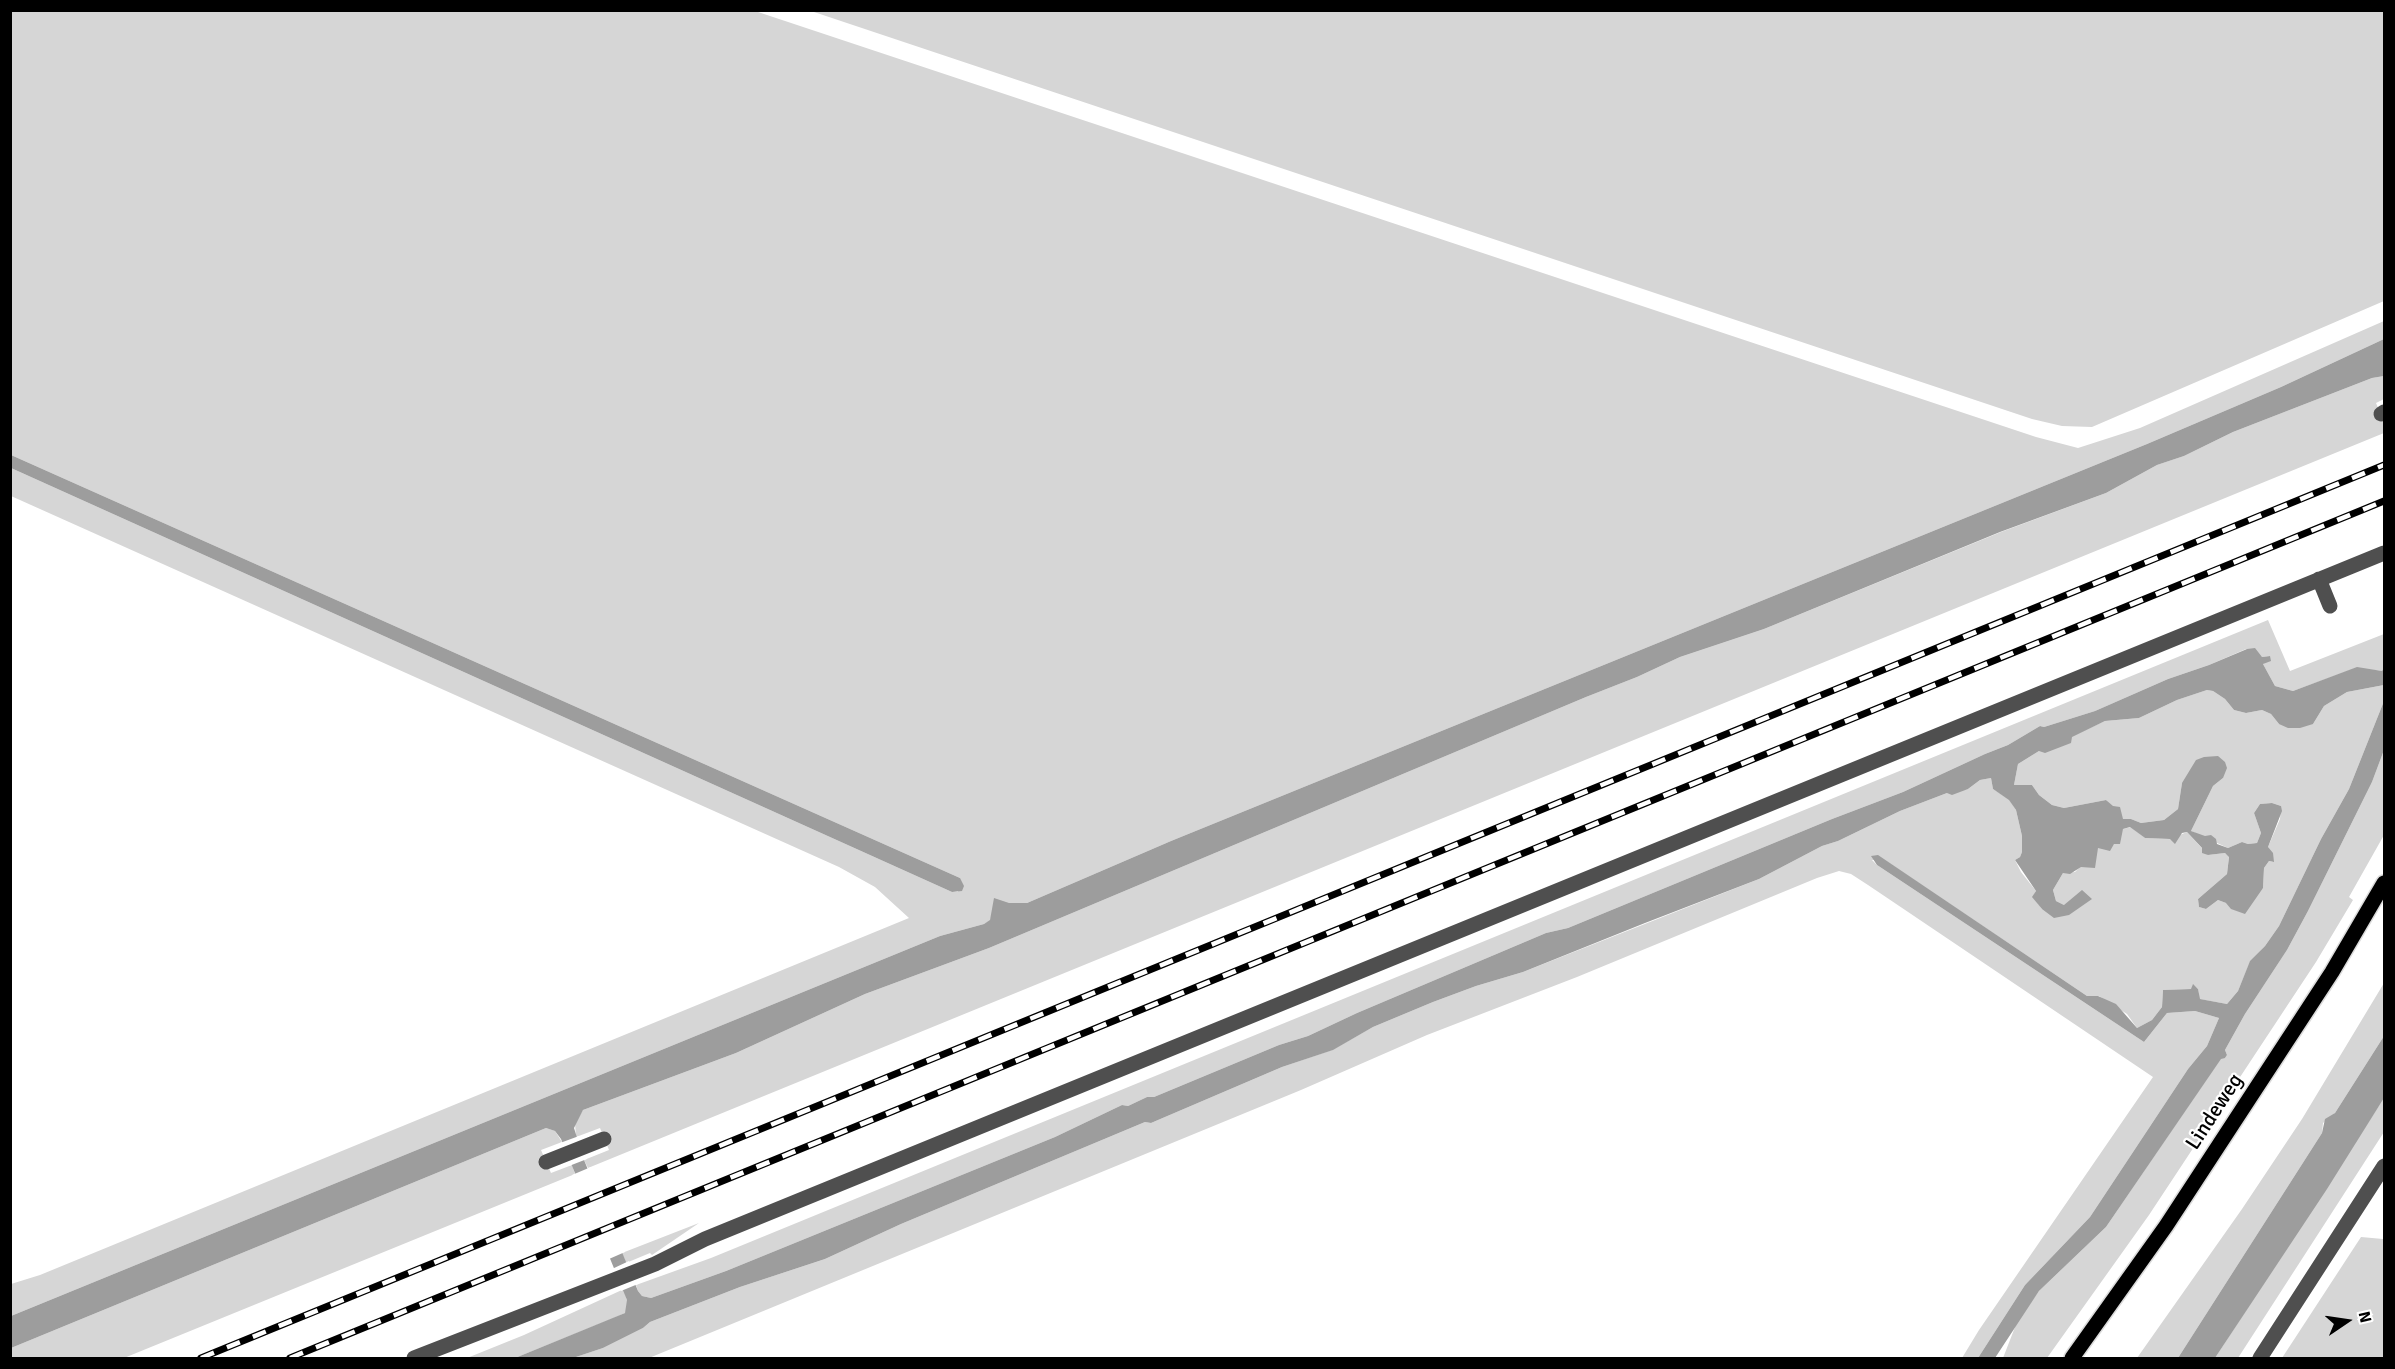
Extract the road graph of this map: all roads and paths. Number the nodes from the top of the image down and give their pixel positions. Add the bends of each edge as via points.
1 (2385, 553) edge
2 (2319, 579) junction
3 (2330, 606) dead end
4 (2385, 882) edge
5 (604, 1139) dead end
6 (546, 1162) dead end
7 (2385, 1166) edge
8 (414, 1359) edge
9 (2072, 1359) edge
10 (2260, 1359) edge

1 - 2 lane
2 - 3 lane
2 - 8 lane via 705,1239 655,1264
4 - 9 main road, Lindeweg via 2332,972 2172,1216
5 - 6 lane
7 - 10 lane

